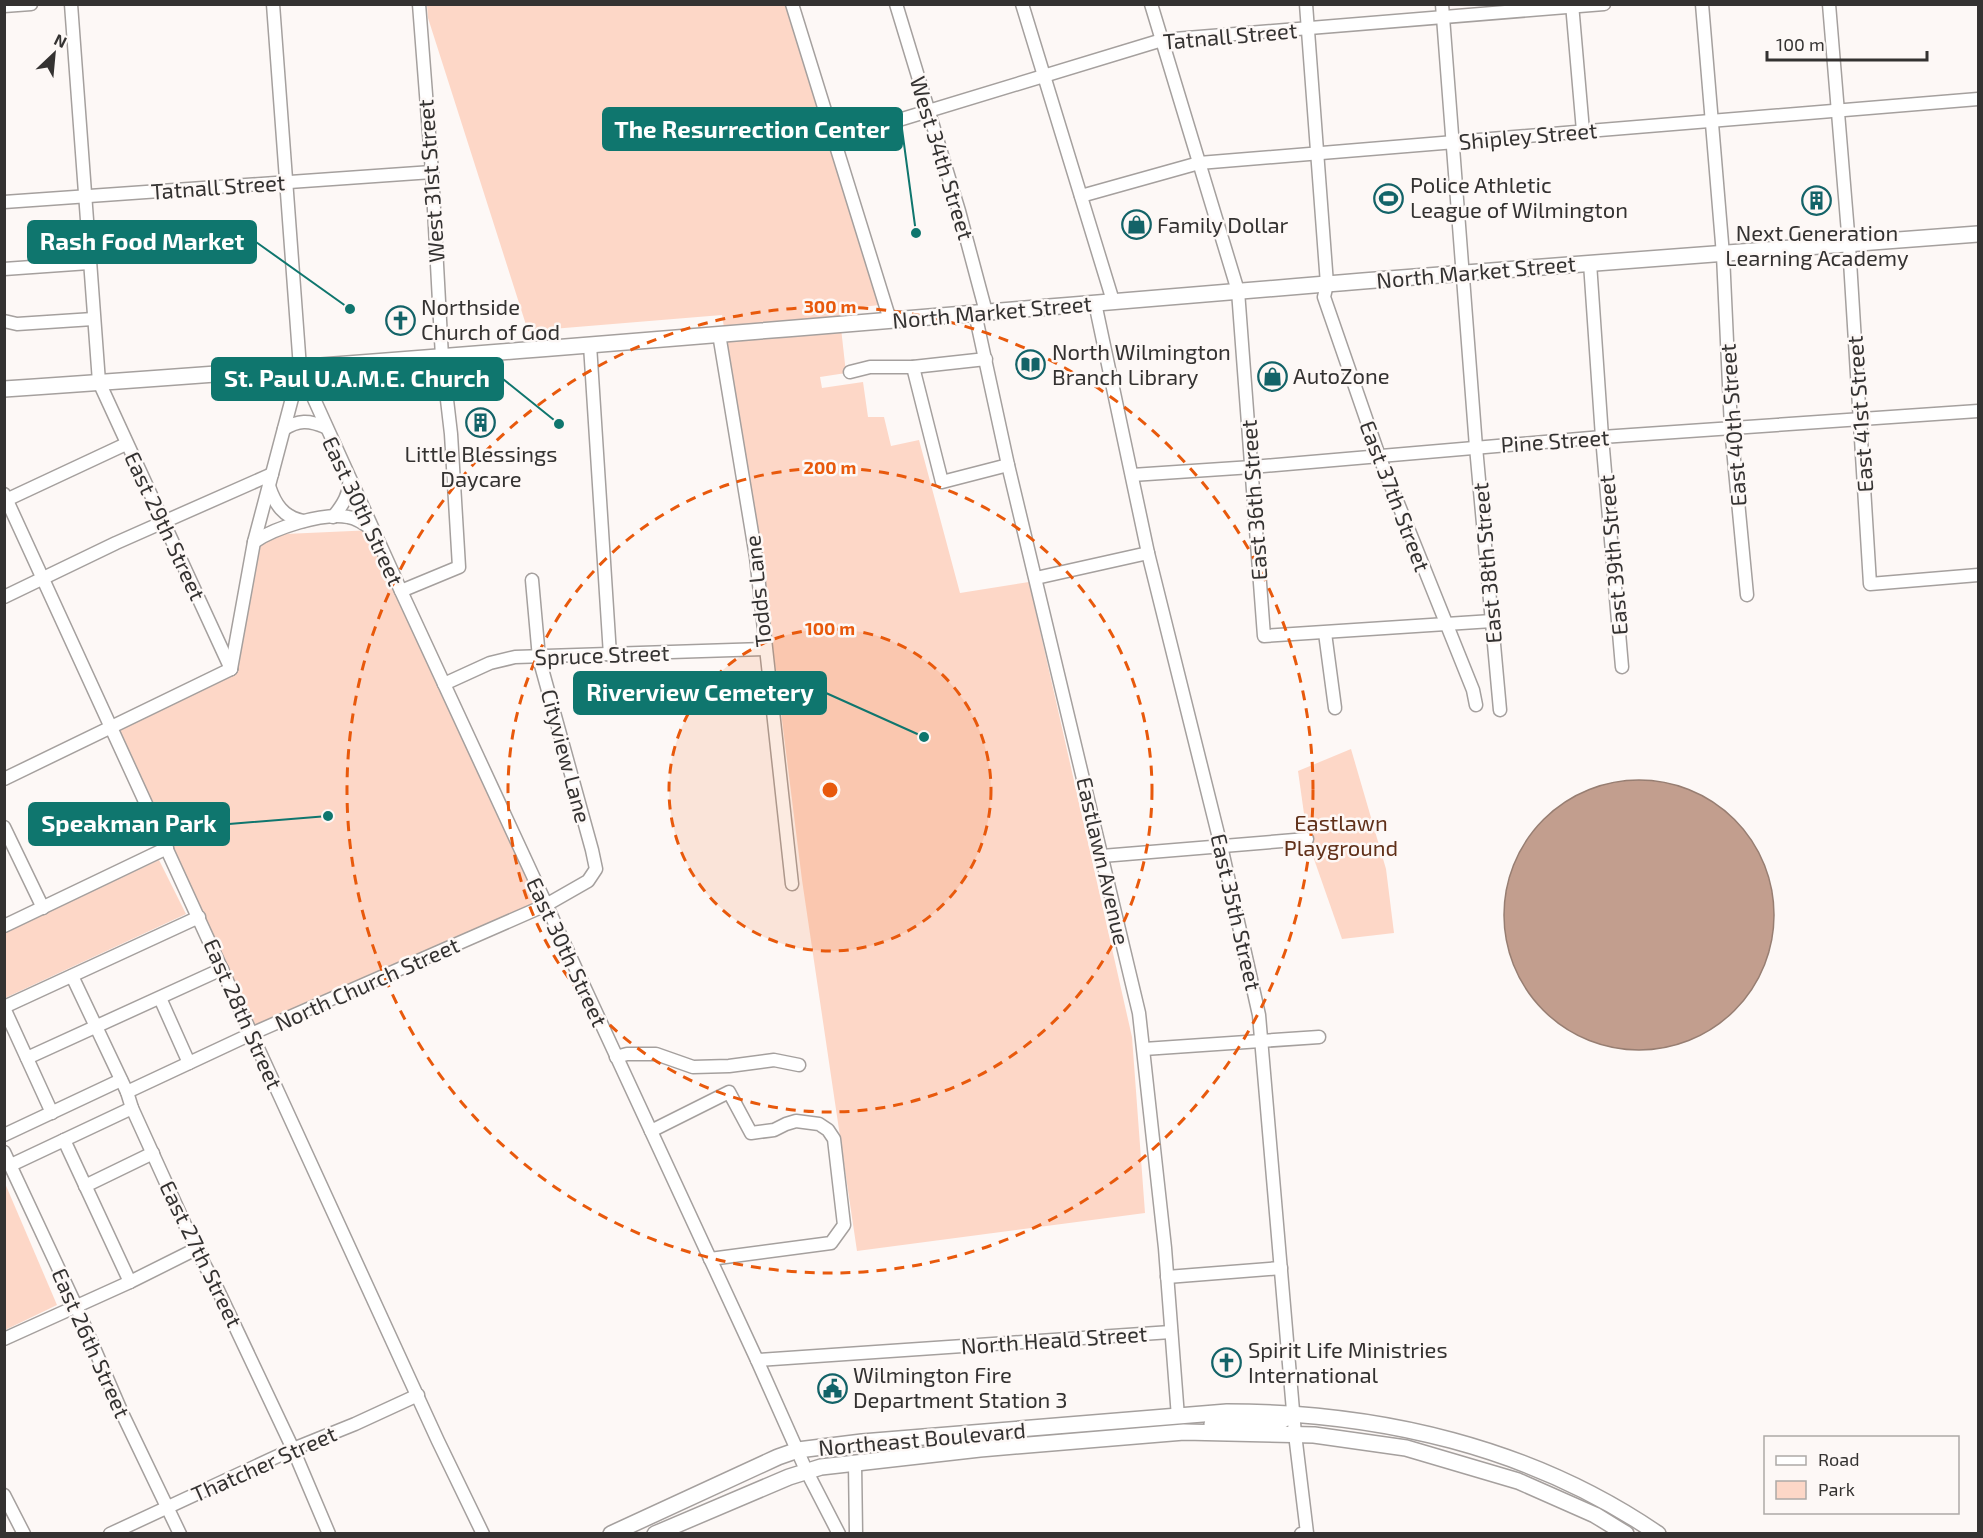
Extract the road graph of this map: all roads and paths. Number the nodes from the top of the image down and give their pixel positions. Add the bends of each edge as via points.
1 (31, 4) edge
2 (70, 4) edge
3 (273, 4) edge
4 (419, 4) edge
5 (792, 4) edge
6 (896, 4) edge
7 (1022, 4) edge
8 (1151, 4) edge
9 (1306, 4) edge
10 (1442, 4) edge
11 (1604, 4) edge
12 (1702, 4) edge
13 (1829, 4) edge
14 (4, 6) edge
15 (1572, 6) edge
16 (1443, 18) junction
17 (1308, 28) junction
18 (1162, 40) junction
19 (1044, 76) junction
20 (1978, 99) edge
21 (928, 111) junction
22 (1838, 111) junction
23 (1712, 121) junction
24 (1583, 131) junction
25 (833, 140) junction
26 (1453, 142) junction
27 (1318, 153) junction
28 (1199, 163) junction
29 (432, 172) junction
30 (286, 183) junction
31 (1081, 196) junction
32 (84, 197) junction
33 (4, 202) edge
34 (1978, 234) edge
35 (1849, 245) junction
36 (1724, 255) junction
37 (1590, 263) junction
38 (89, 264) junction
39 (4, 269) edge
40 (1463, 273) junction
41 (1327, 284) junction
42 (1238, 291) junction
43 (1113, 302) junction
44 (1095, 303) junction
45 (981, 312) junction
46 (93, 319) junction
47 (890, 320) junction
48 (4, 321) edge
49 (719, 334) junction
50 (590, 345) junction
51 (442, 357) junction
52 (986, 359) junction
53 (913, 367) junction
54 (300, 368) junction
55 (850, 372) dead end
56 (99, 382) junction
57 (4, 389) edge
58 (1978, 411) edge
59 (1861, 420) junction
60 (325, 427) junction
61 (1731, 428) junction
62 (284, 429) junction
63 (1602, 437) junction
64 (126, 444) junction
65 (1476, 447) junction
66 (1379, 456) junction
67 (1008, 465) junction
68 (1252, 467) junction
69 (1132, 475) junction
70 (349, 478) junction
71 (270, 480) junction
72 (5, 498) edge
73 (333, 517) junction
74 (164, 521) junction
75 (304, 522) junction
76 (374, 530) junction
77 (254, 542) junction
78 (1148, 553) junction
79 (1978, 575) edge
80 (42, 577) junction
81 (1036, 578) junction
82 (532, 580) dead end
83 (401, 591) junction
84 (1747, 595) dead end
85 (4, 597) edge
86 (1492, 621) junction
87 (1445, 623) junction
88 (1324, 633) junction
89 (764, 649) junction
90 (610, 655) junction
91 (539, 658) junction
92 (1622, 667) dead end
93 (231, 669) junction
94 (444, 684) junction
95 (1476, 705) dead end
96 (1335, 708) dead end
97 (1500, 710) dead end
98 (111, 727) junction
99 (4, 779) edge
100 (4, 827) edge
101 (1307, 839) dead end
102 (1221, 846) junction
103 (167, 848) junction
104 (1102, 856) junction
105 (792, 884) dead end
106 (546, 905) junction
107 (43, 908) junction
108 (199, 917) junction
109 (4, 926) edge
110 (222, 969) junction
111 (72, 976) junction
112 (160, 998) junction
113 (4, 1007) edge
114 (96, 1028) junction
115 (251, 1035) junction
116 (1319, 1037) dead end
117 (1262, 1041) junction
118 (1144, 1049) junction
119 (616, 1057) junction
120 (27, 1058) junction
121 (189, 1063) junction
122 (799, 1065) dead end
123 (121, 1080) junction
124 (127, 1092) junction
125 (132, 1108) junction
126 (52, 1113) junction
127 (651, 1131) junction
128 (4, 1135) edge
129 (64, 1140) junction
130 (4, 1152) edge
131 (153, 1154) junction
132 (11, 1165) junction
133 (85, 1186) junction
134 (196, 1249) junction
135 (710, 1259) junction
136 (1281, 1268) junction
137 (1167, 1277) junction
138 (130, 1282) junction
139 (76, 1306) junction
140 (1171, 1332) junction
141 (4, 1339) edge
142 (757, 1360) junction
143 (418, 1395) junction
144 (1294, 1413) junction
145 (1178, 1417) junction
146 (1184, 1432) junction
147 (1295, 1434) junction
148 (293, 1449) junction
149 (798, 1450) junction
150 (855, 1463) junction
151 (806, 1470) junction
152 (4, 1495) edge
153 (168, 1508) junction
154 (24, 1533) edge
155 (110, 1533) edge
156 (180, 1533) edge
157 (329, 1533) edge
158 (483, 1533) edge
159 (611, 1533) edge
160 (655, 1533) edge
161 (839, 1533) edge
162 (856, 1533) edge
163 (1300, 1533) edge
164 (1307, 1533) edge
165 (1626, 1533) edge
166 (1658, 1533) edge

1 - 14 street
2 - 32 street, East 29th Street
3 - 30 street
4 - 29 street, West 31st Street
5 - 25 street
6 - 21 street, West 34th Street
7 - 19 street
8 - 18 street, East 36th Street
9 - 17 street, East 37th Street
10 - 16 street, East 38th Street
11 - 15 street, Tatnall Street
12 - 23 street, East 40th Street
13 - 22 street, East 41st Street
15 - 16 street, Tatnall Street
15 - 24 street
16 - 17 street, Tatnall Street
16 - 26 street, East 38th Street
17 - 18 street, Tatnall Street
17 - 27 street, East 37th Street
18 - 19 street, Tatnall Street
18 - 28 street, East 36th Street
19 - 21 street, Tatnall Street
19 - 31 street
20 - 22 street, Shipley Street
21 - 25 street, Tatnall Street
21 - 45 street, West 34th Street via 959,211
22 - 23 street, Shipley Street
22 - 35 street, East 41st Street
23 - 24 street, Shipley Street
23 - 36 street, East 40th Street
24 - 26 street, Shipley Street
25 - 47 street
26 - 27 street, Shipley Street
26 - 40 street, East 38th Street
27 - 28 street, Shipley Street
27 - 41 street, East 37th Street
28 - 31 street, Shipley Street
28 - 42 street, East 36th Street
29 - 30 street, Tatnall Street
29 - 51 street, West 31st Street
30 - 32 street, Tatnall Street
30 - 54 street
31 - 43 street
32 - 33 street, Tatnall Street
32 - 38 street, East 29th Street
34 - 35 main road, North Market Street
35 - 36 main road, North Market Street
35 - 59 street, East 41st Street
36 - 37 main road, North Market Street
36 - 61 street, East 40th Street
37 - 40 main road, North Market Street
37 - 63 street, East 39th Street
38 - 39 street
38 - 46 street, East 29th Street
40 - 41 main road, North Market Street
40 - 65 street, East 38th Street
41 - 42 main road, North Market Street
41 - 66 street, East 37th Street via 1324,297
42 - 43 main road, North Market Street
42 - 68 street, East 36th Street
43 - 44 main road, North Market Street
44 - 45 main road, North Market Street
44 - 69 street, East 35th Street
45 - 47 main road, North Market Street
45 - 52 street, Eastlawn Avenue
46 - 48 street via 17,324
46 - 56 street, East 29th Street
47 - 49 main road, North Market Street
49 - 50 main road, North Market Street
49 - 89 street, Todds Lane via 756,556
50 - 51 main road, North Market Street
50 - 90 street
51 - 54 main road, North Market Street
51 - 83 street, West 31st Street via 459,567
52 - 53 street
52 - 67 street, Eastlawn Avenue
53 - 55 street via 870,367
53 - 67 street via 942,482
54 - 56 main road, North Market Street
54 - 60 street, East 30th Street
54 - 62 street
56 - 57 main road, North Market Street
56 - 64 street, East 29th Street
58 - 59 street, Pine Street
59 - 61 street, Pine Street
59 - 79 street, East 41st Street via 1870,584
60 - 62 street via 299,422
60 - 70 street, East 30th Street
61 - 63 street, Pine Street
61 - 84 street, East 40th Street
62 - 71 street
63 - 65 street, Pine Street
63 - 92 street, East 39th Street
64 - 72 street
64 - 74 street, East 29th Street
65 - 66 street, Pine Street
65 - 86 street, East 38th Street
66 - 68 street, Pine Street
66 - 87 street, East 37th Street
67 - 81 street, Eastlawn Avenue
68 - 69 street, Pine Street
68 - 88 street, East 36th Street via 1264,636
69 - 78 street, East 35th Street
70 - 73 street via 346,496
70 - 76 street, East 30th Street
71 - 74 street
71 - 75 street via 274,501 284,513
71 - 77 street
72 - 80 street, East 28th Street
73 - 75 street
73 - 76 street via 356,519
74 - 80 street
74 - 93 street, East 29th Street
75 - 77 street via 276,528
76 - 83 street, East 30th Street
77 - 93 street
78 - 81 street
78 - 102 street, East 35th Street
80 - 85 street
80 - 98 street, East 28th Street
81 - 104 street, Eastlawn Avenue
82 - 91 street, Cityview Lane
83 - 94 street, East 30th Street
86 - 87 street
86 - 97 street, East 38th Street
87 - 88 street
87 - 95 street, East 37th Street
88 - 96 street
89 - 90 street, Spruce Street
89 - 105 street, Todds Lane
90 - 91 street, Spruce Street
91 - 94 street, Spruce Street via 515,657 490,663
91 - 106 street, Cityview Lane via 596,869 588,881
93 - 98 street
94 - 106 street, East 30th Street
98 - 99 street
98 - 103 street, East 28th Street
100 - 107 street
101 - 102 street
102 - 104 street
102 - 117 street, East 35th Street
103 - 107 street
103 - 108 street, East 28th Street
104 - 118 street, Eastlawn Avenue
106 - 115 street, North Church Street
106 - 119 street, East 30th Street
107 - 109 street
108 - 110 street, East 28th Street
108 - 111 street
110 - 112 street
110 - 115 street, East 28th Street
111 - 113 street
111 - 114 street, East 27th Street
112 - 114 street
112 - 121 street
113 - 120 street
114 - 120 street
114 - 123 street, East 27th Street
115 - 121 street, North Church Street
115 - 143 street, East 28th Street
116 - 117 street
117 - 118 street
117 - 136 street, East 35th Street
118 - 137 street, Eastlawn Avenue
119 - 122 street via 656,1054 693,1067 774,1060
119 - 127 street, East 30th Street
120 - 126 street
121 - 124 street, North Church Street
123 - 124 street, East 27th Street
123 - 126 street
124 - 125 street, East 27th Street
125 - 129 street
125 - 131 street, East 27th Street
126 - 128 street
127 - 135 street, East 30th Street
127 - 135 street via 729,1092 751,1133 810,1121 823,1125 834,1139 844,1225 831,1243
129 - 132 street
129 - 133 street
130 - 132 street, East 26th Street
131 - 133 street
131 - 134 street, East 27th Street
132 - 139 street, East 26th Street
133 - 138 street
134 - 138 street
134 - 148 street, East 27th Street
135 - 142 street, East 30th Street
136 - 137 street
136 - 144 street, East 35th Street
137 - 140 street, Eastlawn Avenue
138 - 139 street
139 - 141 street
139 - 153 street, East 26th Street
140 - 142 street, North Heald Street
140 - 145 street, Eastlawn Avenue
142 - 149 street, East 30th Street
143 - 148 street, Thatcher Street
143 - 158 street, East 28th Street
144 - 145 main road, Northeast Boulevard via 1227,1412
144 - 146 main road via 1278,1423 1219,1423
144 - 147 street, East 35th Street
144 - 166 main road, Northeast Boulevard via 1402,1428 1491,1452 1578,1487
145 - 149 main road, Northeast Boulevard
146 - 147 main road
146 - 150 main road, Northeast Boulevard
147 - 164 street, East 35th Street
147 - 165 main road via 1392,1445 1456,1461 1518,1481
148 - 153 street, Thatcher Street
148 - 157 street, East 27th Street
149 - 151 street, East 30th Street
149 - 159 main road, Northeast Boulevard
150 - 151 main road, Northeast Boulevard
150 - 162 street
151 - 160 main road, Northeast Boulevard
151 - 161 street, East 30th Street
152 - 154 street
153 - 155 street, Thatcher Street
153 - 156 street, East 26th Street
163 - 164 street

